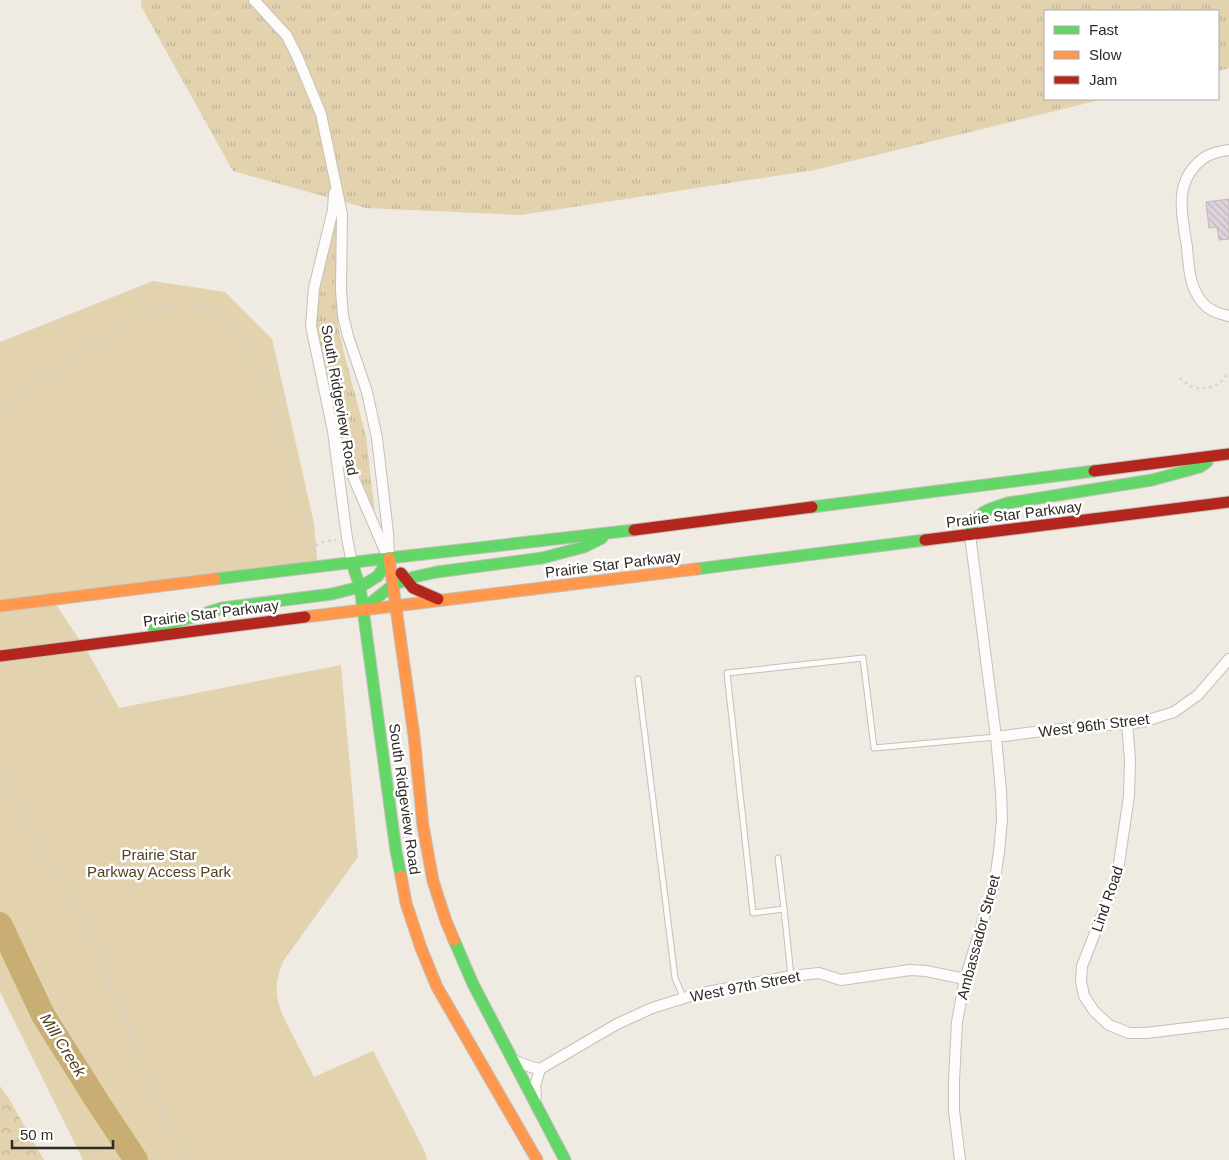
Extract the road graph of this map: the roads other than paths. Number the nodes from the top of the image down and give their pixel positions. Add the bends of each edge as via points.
1 (254, 0) edge
2 (1229, 150) edge
3 (335, 179) junction
4 (1229, 316) edge
5 (332, 431) junction
6 (1229, 454) edge
7 (1216, 456) junction
8 (1229, 502) edge
9 (612, 533) junction
10 (970, 535) junction
11 (388, 558) junction
12 (352, 563) junction
13 (406, 580) junction
14 (393, 585) junction
15 (360, 587) junction
16 (440, 600) junction
17 (396, 605) junction
18 (0, 606) edge
19 (363, 609) junction
20 (132, 638) junction
21 (0, 656) edge
22 (1229, 659) edge
23 (638, 679) dead end
24 (1127, 723) junction
25 (996, 737) junction
26 (778, 858) dead end
27 (784, 909) junction
28 (791, 976) junction
29 (965, 979) junction
30 (683, 997) junction
31 (1229, 1023) edge
32 (512, 1060) junction
33 (540, 1069) junction
34 (537, 1107) junction
35 (537, 1160) edge
36 (565, 1160) edge
37 (960, 1160) edge

1 - 3 street via 287,36 297,56 321,114
2 - 4 street via 1208,155 1199,162 1186,178 1182,196 1191,282 1203,303 1215,313
3 - 5 street, South Ridgeview Road via 333,210 314,288 310,326
3 - 11 street, South Ridgeview Road via 342,214 343,316 367,392 377,438
5 - 11 street
5 - 12 street, South Ridgeview Road
6 - 7 main road, Prairie Star Parkway
7 - 9 main road, Prairie Star Parkway
7 - 10 main road via 1200,467 1152,480 988,509 976,517
8 - 10 main road, Prairie Star Parkway
9 - 11 main road, Prairie Star Parkway
9 - 13 main road via 584,547 542,558 437,572
10 - 16 main road, Prairie Star Parkway
10 - 25 street, Ambassador Street
11 - 12 main road, Prairie Star Parkway
11 - 13 main road
11 - 14 main road, South Ridgeview Road
11 - 15 main road via 378,576
12 - 15 main road, South Ridgeview Road
12 - 18 main road, Prairie Star Parkway
13 - 14 main road
13 - 16 main road via 413,588
14 - 17 main road, South Ridgeview Road
14 - 19 main road
15 - 19 main road, South Ridgeview Road
15 - 20 main road via 332,594 222,608
16 - 17 main road, Prairie Star Parkway
17 - 19 main road, Prairie Star Parkway
17 - 32 main road, South Ridgeview Road via 423,826 433,881 473,984
19 - 20 main road, Prairie Star Parkway
19 - 35 main road, South Ridgeview Road via 406,903 436,987
20 - 21 main road, Prairie Star Parkway
22 - 24 street, West 96th Street via 1198,696 1174,712
23 - 30 lane via 675,978
24 - 25 street, West 96th Street
24 - 31 street, Lind Road via 1129,796 1118,877 1082,966 1084,996 1109,1025 1128,1033
25 - 27 lane via 874,748 863,658 727,673 753,913
25 - 29 street, Ambassador Street via 1001,810 999,852 994,885
26 - 27 lane
27 - 28 lane
28 - 29 street, West 97th Street via 819,973 840,980 910,970
28 - 30 street, West 97th Street
29 - 37 street, Ambassador Street via 957,1022 954,1081
30 - 33 street, West 97th Street via 617,1024
32 - 33 street
32 - 34 main road, South Ridgeview Road
33 - 34 street via 535,1086
34 - 36 main road, South Ridgeview Road

